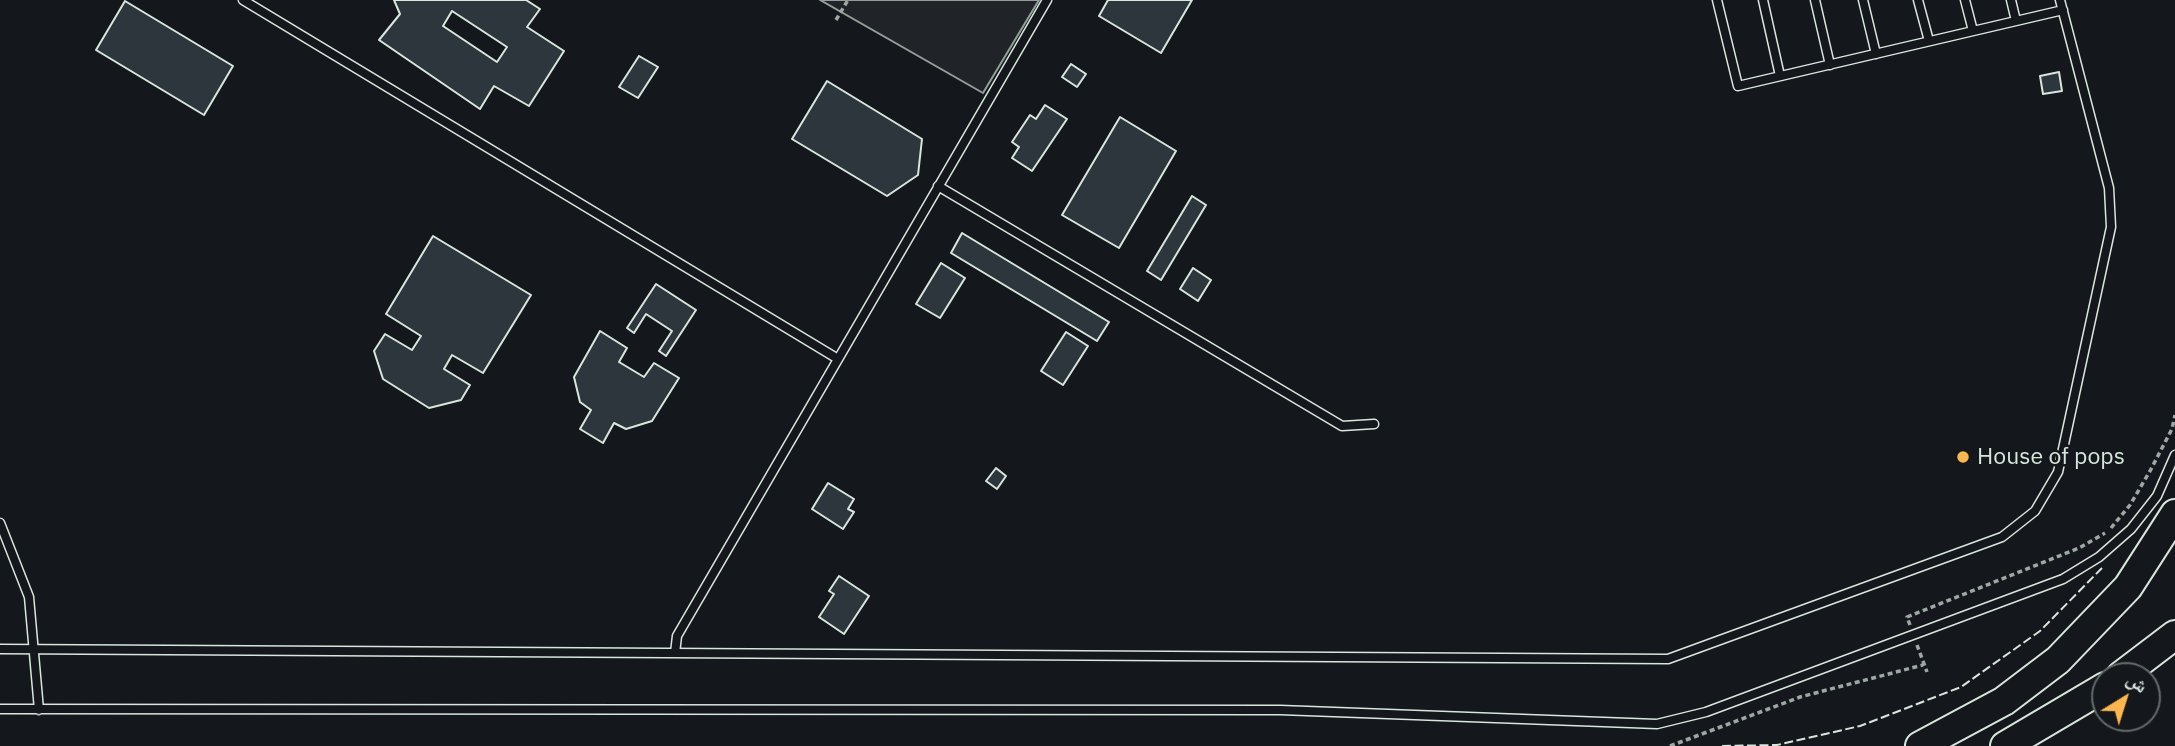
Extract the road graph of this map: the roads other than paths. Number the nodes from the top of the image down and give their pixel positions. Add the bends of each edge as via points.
1 (243, 0) edge
2 (1047, 0) edge
3 (1717, 0) edge
4 (1763, 0) edge
5 (1815, 0) edge
6 (1863, 0) edge
7 (1918, 0) edge
8 (1965, 0) edge
9 (2011, 0) edge
10 (2060, 0) edge
11 (2063, 10) junction
12 (2015, 21) junction
13 (1973, 31) junction
14 (1928, 41) junction
15 (1876, 54) junction
16 (1830, 65) junction
17 (1780, 76) junction
18 (938, 187) junction
19 (838, 359) junction
20 (1374, 424) dead end
21 (2175, 455) edge
22 (2175, 514) edge
23 (0, 523) edge
24 (2175, 635) edge
25 (0, 649) edge
26 (35, 649) junction
27 (675, 653) junction
28 (2139, 662) edge
29 (2091, 696) edge
30 (0, 709) edge
31 (39, 710) junction
32 (1920, 746) edge
33 (2005, 746) edge

1 - 19 lane
2 - 18 lane
3 - 17 lane via 1738,86
4 - 17 lane
5 - 16 lane
6 - 15 lane
7 - 14 lane
8 - 13 lane
9 - 12 lane
10 - 11 lane
11 - 12 lane
11 - 27 lane via 2109,188 2111,228 2058,472 2035,511 2002,537 1668,659
12 - 13 lane
13 - 14 lane
14 - 15 lane
15 - 16 lane
16 - 17 lane
18 - 19 lane
18 - 20 lane via 1342,426
19 - 27 lane via 677,636
21 - 31 lane via 2151,505 2131,529 2099,557 2044,587 1706,712 1657,724 1280,710
22 - 32 highway via 2128,586 2058,660 2004,701
23 - 26 lane via 29,597
24 - 28 highway
25 - 26 lane
26 - 27 lane
26 - 31 lane
29 - 33 highway
30 - 31 lane

